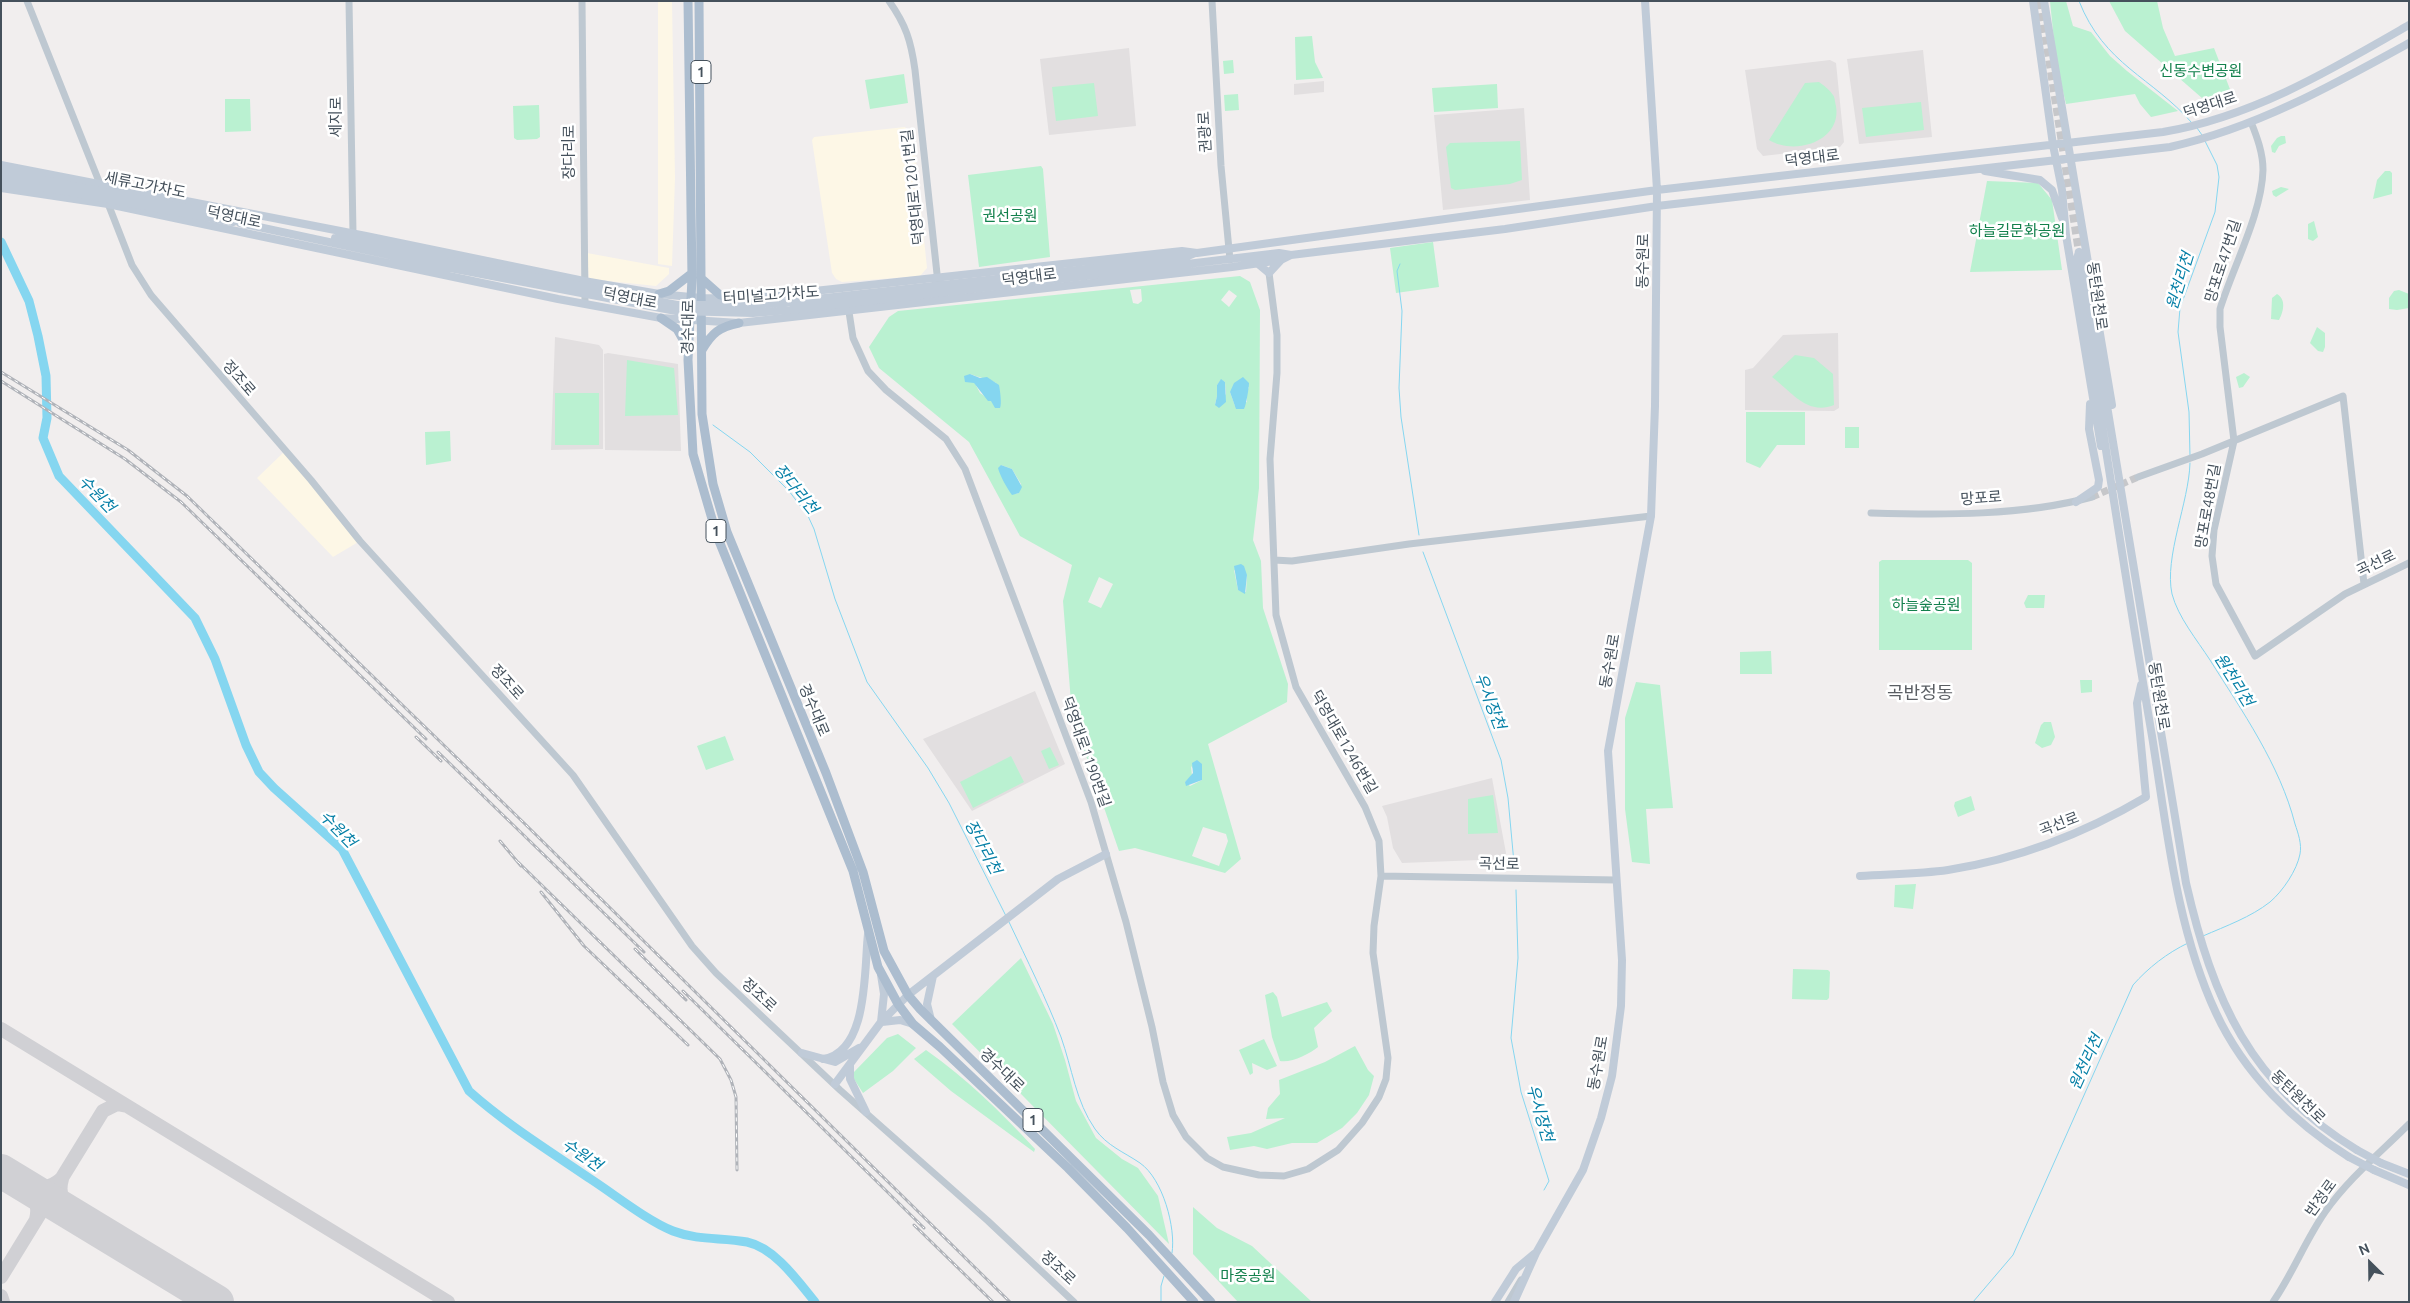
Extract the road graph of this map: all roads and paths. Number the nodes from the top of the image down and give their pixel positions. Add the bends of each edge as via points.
1 (27, 1) edge
2 (349, 1) edge
3 (582, 1) edge
4 (688, 1) edge
5 (700, 1) edge
6 (889, 1) edge
7 (1212, 1) edge
8 (1645, 1) edge
9 (2033, 1) edge
10 (2044, 1) edge
11 (2409, 25) edge
12 (2409, 43) edge
13 (2251, 122) junction
14 (2070, 144) junction
15 (2053, 146) junction
16 (2072, 160) junction
17 (2055, 161) junction
18 (1, 165) edge
19 (1976, 170) junction
20 (1, 173) edge
21 (1, 180) edge
22 (43, 183) junction
23 (100, 184) junction
24 (1, 188) edge
25 (1657, 190) junction
26 (108, 204) junction
27 (1657, 206) junction
28 (241, 221) joint
29 (353, 233) junction
30 (2066, 235) junction
31 (379, 239) junction
32 (1229, 248) junction
33 (1197, 253) junction
34 (405, 255) junction
35 (1290, 255) junction
36 (1230, 260) junction
37 (1281, 260) junction
38 (374, 261) junction
39 (1257, 263) junction
40 (451, 265) joint
41 (1095, 272) junction
42 (1269, 273) junction
43 (692, 274) junction
44 (937, 278) junction
45 (702, 280) junction
46 (584, 281) junction
47 (659, 294) junction
48 (691, 298) junction
49 (702, 298) junction
50 (736, 299) junction
51 (941, 302) junction
52 (585, 303) junction
53 (850, 312) junction
54 (661, 318) junction
55 (690, 320) junction
56 (702, 321) junction
57 (738, 323) junction
58 (689, 350) junction
59 (701, 352) junction
60 (2091, 389) junction
61 (2234, 441) junction
62 (2138, 477) tunnel mouth
63 (2092, 497) tunnel mouth
64 (2076, 502) junction
65 (1871, 513) dead end
66 (1651, 516) junction
67 (2127, 521) junction
68 (2117, 522) junction
69 (1274, 560) junction
70 (2409, 563) edge
71 (2364, 584) junction
72 (2255, 656) joint
73 (2142, 680) junction
74 (1106, 854) junction
75 (1381, 876) junction
76 (1860, 876) dead end
77 (1616, 880) junction
78 (868, 932) junction
79 (881, 972) junction
80 (932, 976) junction
81 (908, 995) junction
82 (898, 1004) junction
83 (931, 1020) junction
84 (880, 1022) junction
85 (913, 1024) junction
86 (864, 1044) junction
87 (802, 1053) junction
88 (823, 1059) junction
89 (850, 1064) junction
90 (835, 1084) junction
91 (866, 1112) junction
92 (2409, 1124) edge
93 (2409, 1174) edge
94 (1284, 1176) joint
95 (2409, 1185) edge
96 (1536, 1253) junction
97 (1074, 1302) edge
98 (1194, 1302) edge
99 (1211, 1302) edge
100 (1495, 1302) edge
101 (1508, 1302) edge
102 (1514, 1302) edge
103 (2273, 1302) edge

1 - 23 street, 정조로
2 - 29 street, 세지로
3 - 46 street, 장다리로
4 - 43 main road, 경수대로 / 1
5 - 45 main road, 경수대로 / 1
6 - 44 street, 덕영대로1201번길 via 910,38 916,70
7 - 32 street, 권광로
8 - 25 main road, 동수원로
9 - 15 main road
10 - 14 main road
11 - 14 main road, 덕영대로 via 2302,86 2215,119 2176,130
12 - 13 main road, 덕영대로 via 2332,86
13 - 16 main road, 덕영대로 via 2188,142
13 - 61 street, 망포로47번길 via 2263,170 2259,197 2220,309
14 - 15 main road, 덕영대로
14 - 16 main road
15 - 17 main road
15 - 25 main road, 덕영대로
16 - 17 main road, 덕영대로
16 - 67 main road
17 - 19 main road, 덕영대로
17 - 30 main road via 2062,190
18 - 23 main road, 덕영대로
19 - 27 main road, 덕영대로
19 - 30 main road via 2024,176 2045,184 2056,197
20 - 22 main road
21 - 22 main road
22 - 28 main road, 세류고가차도, bridge
23 - 26 street, 정조로
23 - 29 main road, 덕영대로
24 - 26 main road, 덕영대로
25 - 27 main road, 동수원로
25 - 32 main road, 덕영대로
26 - 38 main road, 덕영대로
26 - 87 street, 정조로 via 132,265 151,295 360,541 573,775 692,946 716,974
27 - 35 main road, 덕영대로
27 - 66 main road, 동수원로
28 - 34 main road, 덕영대로
29 - 31 main road, 덕영대로
30 - 60 main road
31 - 34 main road
31 - 46 main road, 덕영대로
32 - 33 main road, 덕영대로
32 - 36 street, 권광로
33 - 41 main road, 덕영대로
33 - 44 main road, 덕영대로 via 1182,251
34 - 38 main road
34 - 40 main road, 덕영대로
35 - 36 main road, 덕영대로 via 1279,253
35 - 37 main road, 덕영대로
36 - 41 main road, 덕영대로
37 - 39 main road, 덕영대로
37 - 42 main road
38 - 52 main road, 덕영대로
39 - 42 main road
39 - 51 main road, 덕영대로
40 - 41 main road, 터미널고가차도, bridge via 676,311 711,313 790,310
42 - 69 street, 덕영대로1246번길 via 1277,335 1270,459
43 - 47 main road via 669,291
43 - 48 main road, 경수대로 / 1
44 - 50 main road, 덕영대로
44 - 51 street, 덕영대로1201번길
45 - 49 main road, 경수대로 / 1
45 - 50 main road via 720,295
46 - 47 main road, 덕영대로
46 - 52 street, 장다리로
47 - 48 main road, 덕영대로
48 - 49 main road, 덕영대로
48 - 55 main road, 경수대로 / 1
49 - 50 main road, 덕영대로
49 - 56 main road, 경수대로 / 1
51 - 53 main road, 덕영대로
52 - 54 main road, 덕영대로
53 - 57 main road, 덕영대로
53 - 74 street, 덕영대로1190번길 via 854,338 868,370 886,390 946,439 965,469 1091,802
54 - 55 main road, 덕영대로
54 - 58 main road via 677,329
55 - 56 main road, 덕영대로
55 - 58 main road, 경수대로 / 1
56 - 57 main road, 덕영대로
56 - 59 main road, 경수대로 / 1
57 - 59 main road via 713,332
58 - 78 main road, 경수대로 / 1 via 692,454 701,485 718,536 853,871
59 - 81 main road, 경수대로 / 1 via 706,449 727,532 826,773 863,872 884,952
60 - 64 main road via 2089,429 2099,480 2098,487
60 - 68 main road
61 - 62 street
61 - 71 street via 2343,396
61 - 72 street, 망포로48번길 via 2214,530 2212,556 2216,584
63 - 64 street, 망포로
64 - 65 street, 망포로 via 1937,515
66 - 69 street via 1292,561
66 - 77 main road, 동수원로 via 1608,751
67 - 68 main road, 동탄원천로 via 2079,252 2076,262
67 - 93 main road, 동탄원천로, bridge via 2186,883 2196,929 2215,985 2238,1034 2266,1072 2294,1102 2322,1127 2357,1150
68 - 73 main road, 동탄원천로
69 - 75 street, 덕영대로1246번길 via 1276,615 1296,687 1366,807 1379,841
70 - 71 street, 곡선로
71 - 72 street, 곡선로
73 - 76 main road, 곡선로 via 2136,703 2146,797 2106,820 2021,853 1948,870
73 - 95 main road, 동탄원천로, bridge via 2187,932 2206,989 2229,1038 2257,1076 2312,1132 2349,1157
74 - 80 main road via 1058,880
74 - 94 street, 덕영대로1190번길 via 1173,1115 1186,1137 1207,1158 1223,1167 1259,1175
75 - 77 street, 곡선로
75 - 94 street, 덕영대로1246번길 via 1373,953 1388,1058 1386,1079 1362,1123 1338,1150 1308,1169
77 - 96 main road, 동수원로 via 1622,960 1612,1076 1583,1170
78 - 79 main road, 경수대로 / 1
78 - 88 main road via 862,1005 855,1029 838,1053
79 - 82 main road, 경수대로 / 1
79 - 84 main road via 884,994
80 - 81 main road
80 - 83 main road via 927,1004
81 - 82 main road
81 - 83 main road, 경수대로 / 1
82 - 84 main road
82 - 85 main road, 경수대로 / 1
83 - 99 main road, 경수대로 / 1 via 1159,1246
84 - 85 main road via 900,1020
84 - 86 main road
85 - 98 main road, 경수대로 / 1 via 1056,1156
86 - 88 main road via 835,1062
86 - 89 main road
87 - 88 main road
87 - 90 street, 정조로
89 - 90 main road
89 - 91 main road via 850,1079
90 - 91 street, 정조로
91 - 97 street, 정조로
92 - 103 street, 반정로 via 2344,1187 2324,1213
96 - 100 main road via 1516,1269
96 - 101 street, 동수원로
96 - 102 main road

